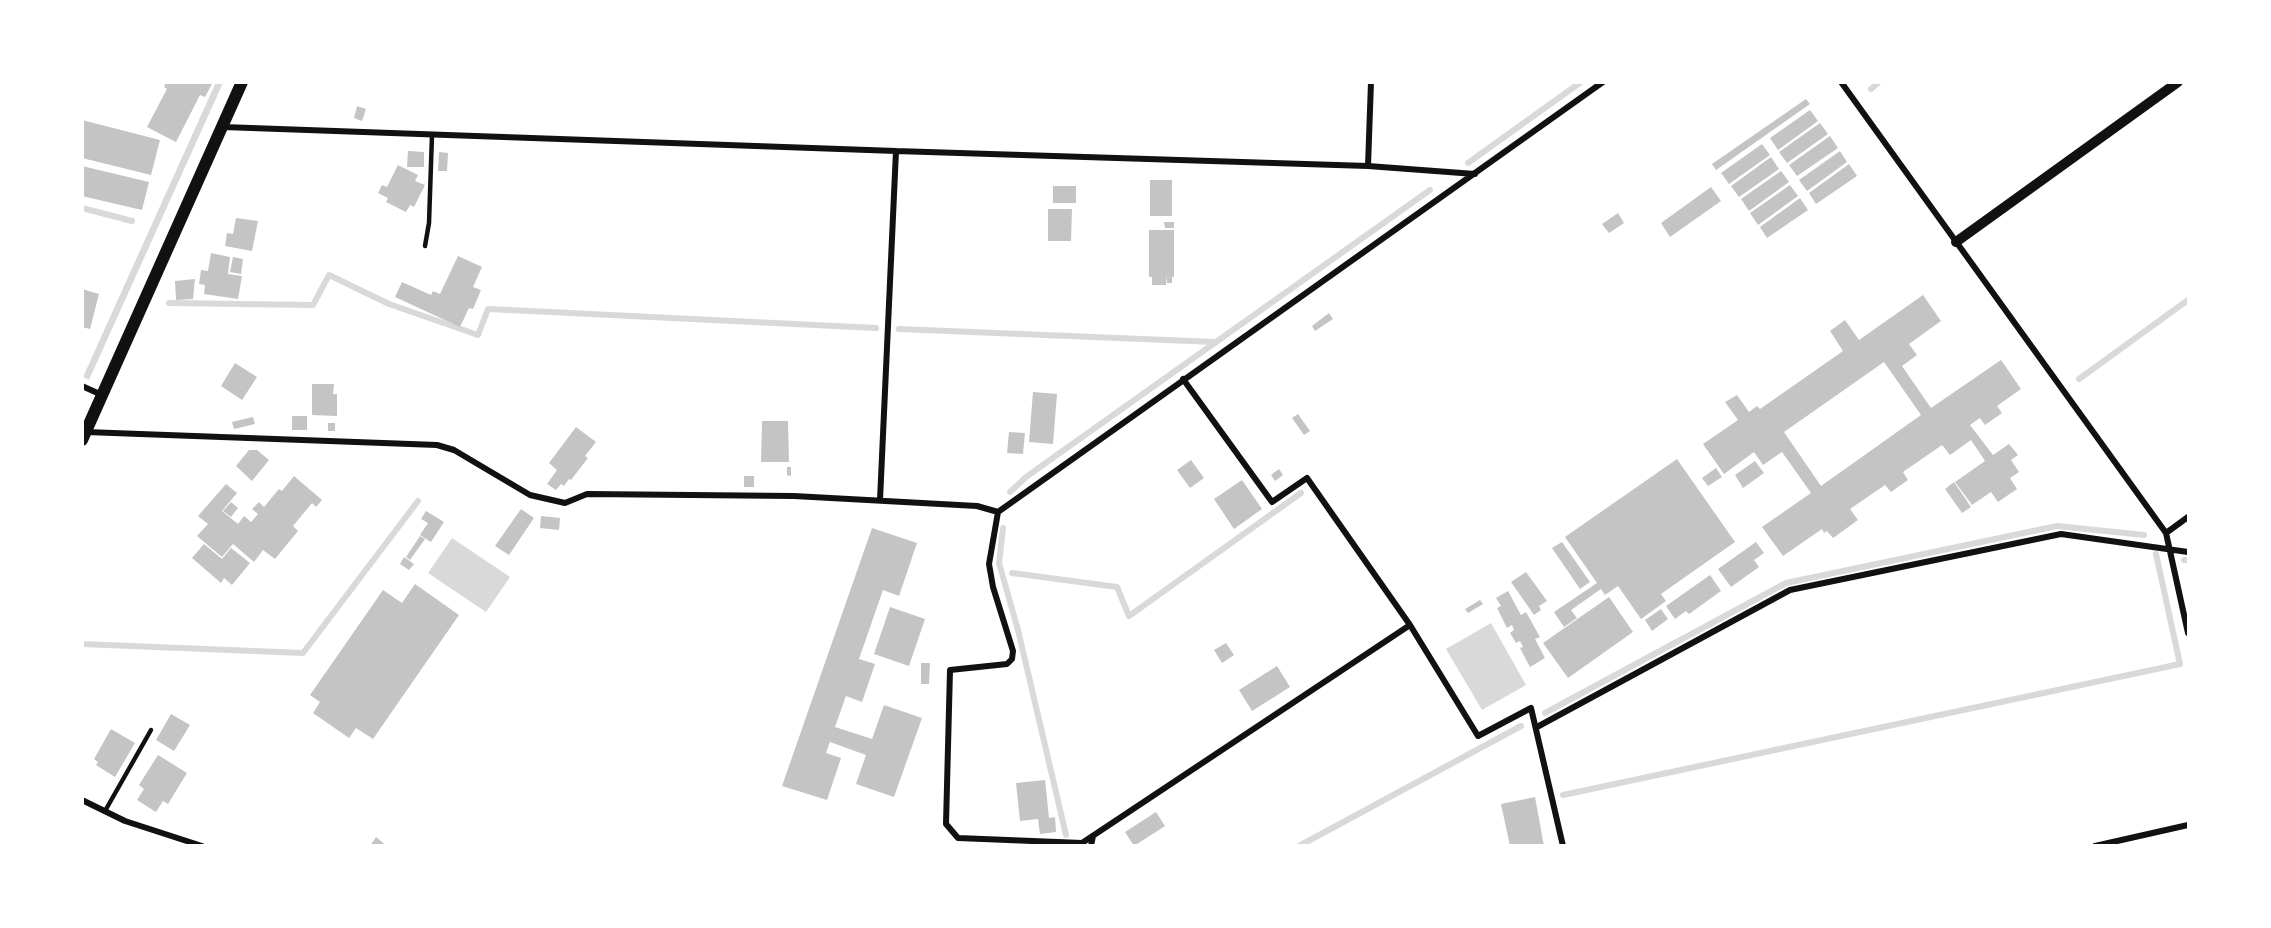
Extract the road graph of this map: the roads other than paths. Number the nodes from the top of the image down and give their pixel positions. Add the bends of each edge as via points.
1 (242, 82) edge
2 (1371, 82) edge
3 (1603, 82) edge
4 (1842, 82) edge
5 (2178, 82) edge
6 (223, 127) junction
7 (432, 135) junction
8 (897, 151) junction
9 (1368, 166) junction
10 (1475, 174) junction
11 (1956, 242) junction
12 (425, 246) dead end
13 (1183, 379) junction
14 (82, 386) edge
15 (102, 396) junction
16 (84, 436) edge
17 (880, 500) junction
18 (998, 512) junction
19 (2188, 517) edge
20 (2166, 533) junction
21 (2171, 550) junction
22 (2188, 552) edge
23 (1410, 625) junction
24 (2188, 633) edge
25 (1537, 727) junction
26 (151, 730) dead end
27 (82, 800) edge
28 (105, 811) junction
29 (2188, 825) edge
30 (1093, 836) junction
31 (202, 846) edge
32 (1091, 846) edge
33 (1563, 846) edge
34 (2095, 846) edge

1 - 6 main road
2 - 9 street
3 - 10 street
4 - 11 street
5 - 11 street
6 - 7 street
6 - 15 main road
7 - 8 street
7 - 12 lane
8 - 9 street
8 - 17 street
9 - 10 street
10 - 13 street
11 - 20 street
13 - 18 street
13 - 23 street via 1272,502 1307,478
14 - 15 street
15 - 16 main road
16 - 17 street via 437,445 454,450 530,495 565,503 586,494
17 - 18 street via 977,506
18 - 30 street via 989,564 1012,658 1007,664 950,670 946,824 958,838 1082,843
19 - 20 street
20 - 21 street
21 - 22 street
21 - 24 street
21 - 25 street via 2061,534 1790,590
23 - 25 street via 1478,736 1531,708
23 - 30 street
25 - 33 street
26 - 28 lane
27 - 28 street
28 - 31 street
29 - 34 street
30 - 32 street

